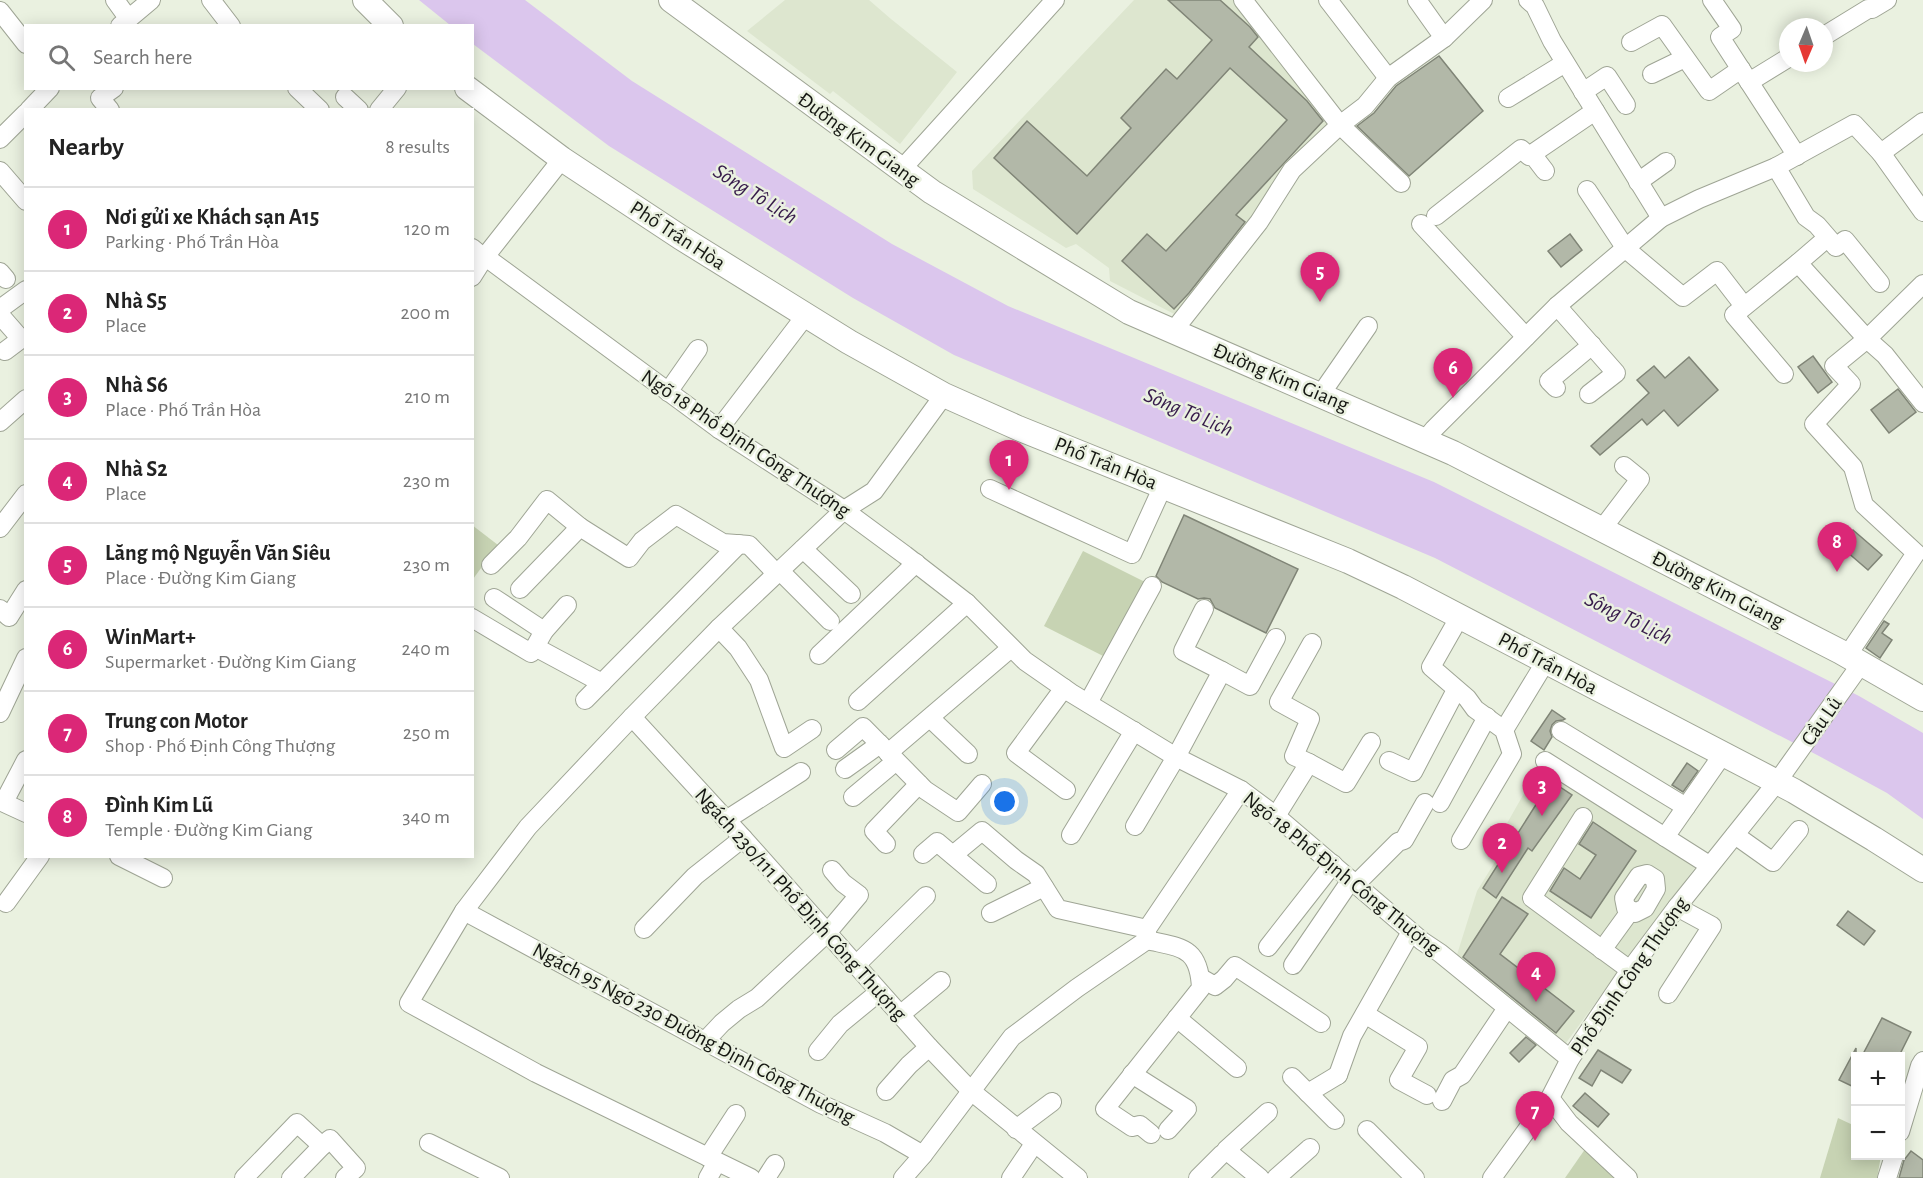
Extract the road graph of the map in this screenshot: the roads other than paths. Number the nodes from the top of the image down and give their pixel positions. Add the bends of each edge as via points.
1 (115, 0) edge
2 (151, 0) edge
3 (211, 0) edge
4 (364, 0) edge
5 (671, 0) edge
6 (1243, 0) edge
7 (1328, 0) edge
8 (1483, 0) edge
9 (1712, 0) edge
10 (1887, 0) edge
11 (1415, 1) edge
12 (1535, 2) edge
13 (1043, 4) edge
14 (1865, 4) edge
15 (0, 11) edge
16 (124, 22) edge
17 (229, 24) edge
18 (389, 24) edge
19 (1833, 29) edge
20 (1444, 38) junction
21 (24, 41) edge
22 (1631, 42) dead end
23 (1685, 58) junction
24 (1779, 62) edge
25 (1565, 63) junction
26 (1652, 74) dead end
27 (1745, 76) junction
28 (1388, 78) junction
29 (48, 90) edge
30 (111, 90) edge
31 (299, 90) edge
32 (395, 90) edge
33 (470, 90) edge
34 (1583, 92) junction
35 (1508, 98) dead end
36 (1626, 105) dead end
37 (31, 108) edge
38 (108, 108) edge
39 (318, 108) edge
40 (382, 108) edge
41 (1595, 111) junction
42 (24, 115) edge
43 (1923, 122) edge
44 (1340, 125) junction
45 (0, 139) edge
46 (1881, 153) junction
47 (1532, 154) junction
48 (1797, 156) junction
49 (562, 159) junction
50 (1666, 162) dead end
51 (1776, 167) junction
52 (901, 170) junction
53 (0, 171) edge
54 (1545, 171) dead end
55 (1638, 182) junction
56 (1401, 183) dead end
57 (1587, 190) dead end
58 (24, 199) edge
59 (1923, 212) edge
60 (1661, 218) junction
61 (1827, 238) junction
62 (1626, 249) junction
63 (478, 253) edge
64 (1798, 263) junction
65 (474, 269) edge
66 (1880, 283) dead end
67 (1923, 284) edge
68 (24, 291) edge
69 (1557, 306) junction
70 (1744, 306) junction
71 (0, 309) edge
72 (0, 315) edge
73 (806, 315) junction
74 (1368, 326) dead end
75 (1174, 330) junction
76 (1526, 337) junction
77 (23, 338) edge
78 (1867, 339) junction
79 (1592, 345) junction
80 (698, 349) dead end
81 (5, 351) dead end
82 (1784, 374) dead end
83 (1556, 388) dead end
84 (668, 392) junction
85 (1321, 394) junction
86 (1589, 394) dead end
87 (944, 395) junction
88 (24, 401) edge
89 (1923, 403) edge
90 (0, 422) edge
91 (719, 429) junction
92 (1425, 440) junction
93 (1624, 466) dead end
94 (1163, 486) junction
95 (990, 489) dead end
96 (24, 497) edge
97 (844, 510) junction
98 (580, 527) junction
99 (0, 528) edge
100 (1602, 529) junction
101 (739, 544) junction
102 (803, 549) junction
103 (916, 563) junction
104 (491, 565) dead end
105 (778, 573) junction
106 (1152, 586) dead end
107 (520, 590) dead end
108 (24, 593) edge
109 (851, 594) dead end
110 (494, 598) dead end
111 (967, 603) junction
112 (567, 604) dead end
113 (1204, 609) dead end
114 (1460, 616) junction
115 (3, 619) edge
116 (474, 619) edge
117 (830, 621) dead end
118 (719, 628) junction
119 (1276, 638) dead end
120 (540, 639) junction
121 (1312, 643) dead end
122 (1011, 648) junction
123 (819, 655) dead end
124 (1546, 661) junction
125 (24, 662) edge
126 (1853, 666) junction
127 (1222, 671) junction
128 (602, 683) junction
129 (1064, 688) junction
130 (1456, 690) junction
131 (1923, 699) edge
132 (585, 700) dead end
133 (858, 700) dead end
134 (1088, 703) junction
135 (0, 712) edge
136 (632, 717) junction
137 (1487, 717) junction
138 (930, 718) junction
139 (812, 729) dead end
140 (1504, 730) junction
141 (1134, 731) junction
142 (1561, 731) dead end
143 (1371, 742) dead end
144 (836, 750) dead end
145 (888, 753) junction
146 (968, 754) dead end
147 (1723, 754) junction
148 (1176, 757) junction
149 (1545, 761) dead end
150 (1389, 762) dead end
151 (24, 763) edge
152 (1309, 763) junction
153 (844, 769) dead end
154 (801, 772) dead end
155 (1777, 782) junction
156 (919, 784) junction
157 (982, 784) dead end
158 (1066, 790) dead end
159 (1241, 790) junction
160 (854, 797) dead end
161 (2, 801) edge
162 (1686, 807) junction
163 (24, 812) edge
164 (1276, 816) junction
165 (1583, 816) dead end
166 (726, 820) junction
167 (1135, 826) dead end
168 (1799, 830) dead end
169 (1071, 835) dead end
170 (1735, 835) junction
171 (1665, 837) junction
172 (743, 838) junction
173 (1461, 840) dead end
174 (886, 844) dead end
175 (923, 854) dead end
176 (953, 855) junction
177 (38, 858) edge
178 (123, 858) edge
179 (1333, 864) junction
180 (1709, 865) junction
181 (832, 870) dead end
182 (1923, 870) edge
183 (163, 878) dead end
184 (1354, 882) junction
185 (987, 884) dead end
186 (1044, 887) junction
187 (926, 896) dead end
188 (1650, 899) junction
189 (6, 903) dead end
190 (1675, 909) junction
191 (1631, 910) junction
192 (464, 911) junction
193 (991, 913) dead end
194 (644, 929) dead end
195 (1411, 932) junction
196 (827, 933) junction
197 (1147, 934) junction
198 (1268, 947) dead end
199 (1602, 950) junction
200 (856, 965) junction
201 (1293, 965) dead end
202 (1630, 970) junction
203 (1201, 978) junction
204 (941, 981) dead end
205 (879, 992) junction
206 (1668, 994) dead end
207 (1507, 1008) junction
208 (1365, 1014) junction
209 (900, 1015) junction
210 (1176, 1018) junction
211 (1321, 1023) dead end
212 (706, 1040) junction
213 (928, 1047) junction
214 (818, 1051) dead end
215 (1569, 1059) junction
216 (1921, 1063) edge
217 (1237, 1068) dead end
218 (1132, 1074) junction
219 (1292, 1077) dead end
220 (886, 1091) dead end
221 (971, 1091) junction
222 (1308, 1093) junction
223 (1550, 1098) junction
224 (1052, 1102) dead end
225 (1268, 1113) dead end
226 (736, 1114) dead end
227 (1905, 1116) edge
228 (1335, 1120) dead end
229 (1016, 1129) junction
230 (1367, 1130) dead end
231 (429, 1143) dead end
232 (1034, 1144) junction
233 (322, 1146) junction
234 (1310, 1148) dead end
235 (1222, 1154) dead end
236 (923, 1155) junction
237 (712, 1159) junction
238 (1892, 1160) edge
239 (244, 1178) edge
240 (291, 1178) edge
241 (345, 1178) edge
242 (500, 1178) edge
243 (708, 1178) edge
244 (751, 1178) edge
245 (903, 1178) edge
246 (1011, 1178) edge
247 (1078, 1178) edge
248 (1198, 1178) edge
249 (1260, 1178) edge
250 (1276, 1178) edge
251 (1415, 1178) edge
252 (1492, 1178) edge
253 (1628, 1178) edge
254 (1887, 1178) edge

1 - 16 street
2 - 16 street
3 - 17 street
4 - 18 main road
5 - 52 main road, Đường Kim Giang
6 - 44 street
7 - 28 street
8 - 20 street
9 - 27 street via 1732,29 1720,37
10 - 14 street via 1872,9
11 - 20 street
12 - 25 street
13 - 52 street
14 - 19 street
15 - 21 street
20 - 28 street
22 - 23 street via 1662,25
23 - 26 street
23 - 27 street via 1709,91
24 - 27 street
25 - 34 street
25 - 35 street
27 - 48 street
28 - 44 street via 1365,106
29 - 37 street
30 - 38 street via 100,98
31 - 39 street
32 - 40 street
33 - 49 main road, Phố Trần Hòa
34 - 36 street via 1608,76
34 - 41 street
41 - 47 street
41 - 55 street
42 - 45 street
43 - 46 street
44 - 56 street
44 - 75 street via 1292,170 1259,222
46 - 48 street via 1854,124
46 - 59 street
47 - 54 street
47 - 76 street via 1529,156 1521,149 1428,220
48 - 51 street
49 - 63 street
49 - 73 main road, Phố Trần Hòa
50 - 55 street
51 - 60 street
51 - 61 street via 1806,217
52 - 75 main road, Đường Kim Giang via 1130,312
53 - 58 street
55 - 60 street
57 - 62 street
60 - 62 street
61 - 64 street
61 - 66 street via 1836,247 1845,240
62 - 69 street
62 - 70 street via 1683,297 1717,271
63 - 65 street
63 - 84 street, Ngõ 18 Phố Định Công Thượng
64 - 70 street
64 - 78 street
67 - 78 street
68 - 71 street
69 - 76 street
69 - 79 street
70 - 82 street via 1734,315
72 - 77 street
73 - 87 main road, Phố Trần Hòa
73 - 91 street
74 - 85 street
75 - 85 main road, Đường Kim Giang
76 - 92 street
77 - 81 street
78 - 89 street via 1885,355
78 - 126 street, Cầu Lủ via 1834,366 1851,384 1814,424 1853,467 1864,505 1916,553
79 - 83 street via 1549,381
79 - 86 street via 1616,373
80 - 84 street
84 - 91 street, Ngõ 18 Phố Định Công Thượng
85 - 92 main road, Đường Kim Giang
87 - 94 main road, Phố Trần Hòa
87 - 97 street via 874,491
88 - 90 street
91 - 97 street, Ngõ 18 Phố Định Công Thượng
92 - 100 main road, Đường Kim Giang
93 - 100 street via 1640,479
94 - 95 street via 1132,554
94 - 114 main road, Phố Trần Hòa via 1348,561
96 - 99 street
97 - 102 street
97 - 103 street, Ngõ 18 Phố Định Công Thượng
98 - 101 street via 629,558 642,541 676,515 723,543
98 - 104 street via 547,500
98 - 107 street
100 - 126 main road, Đường Kim Giang
101 - 105 street via 749,545
101 - 128 street
102 - 105 street
102 - 109 street
103 - 111 street, Ngõ 18 Phố Định Công Thượng
103 - 123 street
105 - 117 street
105 - 118 street
106 - 134 street
108 - 115 street
110 - 120 street
111 - 122 street, Ngõ 18 Phố Định Công Thượng
111 - 133 street
112 - 120 street
113 - 127 street via 1183,651
114 - 124 main road, Phố Trần Hòa
114 - 130 street via 1431,667
116 - 120 street via 531,653
118 - 136 street
118 - 139 street via 759,680 784,748
119 - 127 street via 1250,686
120 - 128 street
121 - 152 street via 1280,702 1310,719 1294,756
122 - 129 street, Ngõ 18 Phố Định Công Thượng
122 - 138 street
124 - 140 street
124 - 147 main road, Phố Trần Hòa
125 - 135 street
126 - 131 main road, Đường Kim Giang
126 - 155 street, Cầu Lủ
127 - 148 street
128 - 132 street
129 - 134 street, Ngõ 18 Phố Định Công Thượng
129 - 158 street via 1016,753
130 - 137 street
130 - 150 street via 1413,772
134 - 141 street, Ngõ 18 Phố Định Công Thượng
136 - 166 street, Ngách 230/111 Phố Định Công Thượng
136 - 192 street via 528,827
137 - 140 street
137 - 184 street via 1433,803 1404,840
138 - 145 street
138 - 146 street
140 - 173 street via 1512,753
141 - 148 street, Ngõ 18 Phố Định Công Thượng
141 - 169 street
142 - 162 street
143 - 152 street via 1346,783
144 - 145 street via 863,727
145 - 153 street
145 - 156 street
145 - 160 street
147 - 155 main road, Phố Trần Hòa
147 - 162 street
148 - 159 street, Ngõ 18 Phố Định Công Thượng
148 - 167 street
149 - 171 street
151 - 161 street
152 - 164 street
154 - 166 street
155 - 170 street, Phố Định Công Thượng
155 - 182 main road, Phố Trần Hòa
156 - 157 street via 958,812
156 - 174 street via 874,831
159 - 164 street, Ngõ 18 Phố Định Công Thượng
159 - 197 street
161 - 163 street
162 - 171 street
164 - 179 street, Ngõ 18 Phố Định Công Thượng
165 - 199 street via 1532,898
166 - 172 street, Ngách 230/111 Phố Định Công Thượng
168 - 170 street via 1773,862
170 - 180 street, Phố Định Công Thượng
171 - 180 street
172 - 194 street via 695,876
172 - 196 street, Ngách 230/111 Phố Định Công Thượng
175 - 176 street via 937,842
176 - 185 street
176 - 186 street via 982,831 1036,874
177 - 189 street
178 - 183 street
179 - 184 street, Ngõ 18 Phố Định Công Thượng
179 - 198 street
180 - 190 street, Phố Định Công Thượng
181 - 196 street via 859,896
184 - 195 street, Ngõ 18 Phố Định Công Thượng
184 - 201 street
186 - 193 street
186 - 197 street via 1058,909
187 - 200 street
188 - 190 street
188 - 191 street via 1645,908 1635,913
188 - 191 street via 1656,889 1655,879 1647,874 1639,876 1624,898 1626,908
190 - 202 street, Phố Định Công Thượng
190 - 206 street via 1712,926
191 - 199 street
192 - 212 street, Ngách 95 Ngõ 230 Đường Định Công Thượng
192 - 237 street via 409,1003 536,1073
195 - 207 street, Ngõ 18 Phố Định Công Thượng
195 - 208 street
196 - 200 street, Ngách 230/111 Phố Định Công Thượng
196 - 212 street
197 - 203 street via 1192,955
197 - 221 street via 1012,1037
199 - 202 street
200 - 205 street, Ngách 230/111 Phố Định Công Thượng
202 - 215 street, Phố Định Công Thượng
203 - 210 street via 1201,988
203 - 211 street via 1215,986 1235,966
204 - 209 street
205 - 209 street, Ngách 230/111 Phố Định Công Thượng
205 - 214 street via 840,1024
207 - 208 street via 1462,1075 1435,1098 1399,1080 1418,1047
207 - 215 street, Ngõ 18 Phố Định Công Thượng
208 - 222 street via 1352,1036 1345,1077
209 - 213 street, Ngách 230/111 Phố Định Công Thượng
210 - 217 street
210 - 218 street
212 - 236 street, Ngách 95 Ngõ 230 Đường Định Công Thượng
213 - 220 street
213 - 221 street, Ngách 230/111 Phố Định Công Thượng
215 - 223 street, Phố Định Công Thượng
216 - 227 street
218 - 218 street via 1105,1109 1132,1127 1140,1125 1160,1132 1187,1108
219 - 222 street
221 - 229 street, Ngách 230/111 Phố Định Công Thượng
221 - 236 street
222 - 228 street
223 - 252 street, Phố Định Công Thượng
223 - 253 street via 1569,1123
224 - 229 street
225 - 249 street via 1226,1150
226 - 237 street
229 - 232 street, Ngách 230/111 Phố Định Công Thượng
230 - 251 street
231 - 242 street
232 - 246 street
232 - 247 street, Ngách 230/111 Phố Định Công Thượng
233 - 239 street via 297,1123
233 - 240 street
233 - 241 street via 330,1139 356,1168
234 - 250 street
235 - 248 street
236 - 245 street
237 - 243 street
237 - 244 street
238 - 254 street

